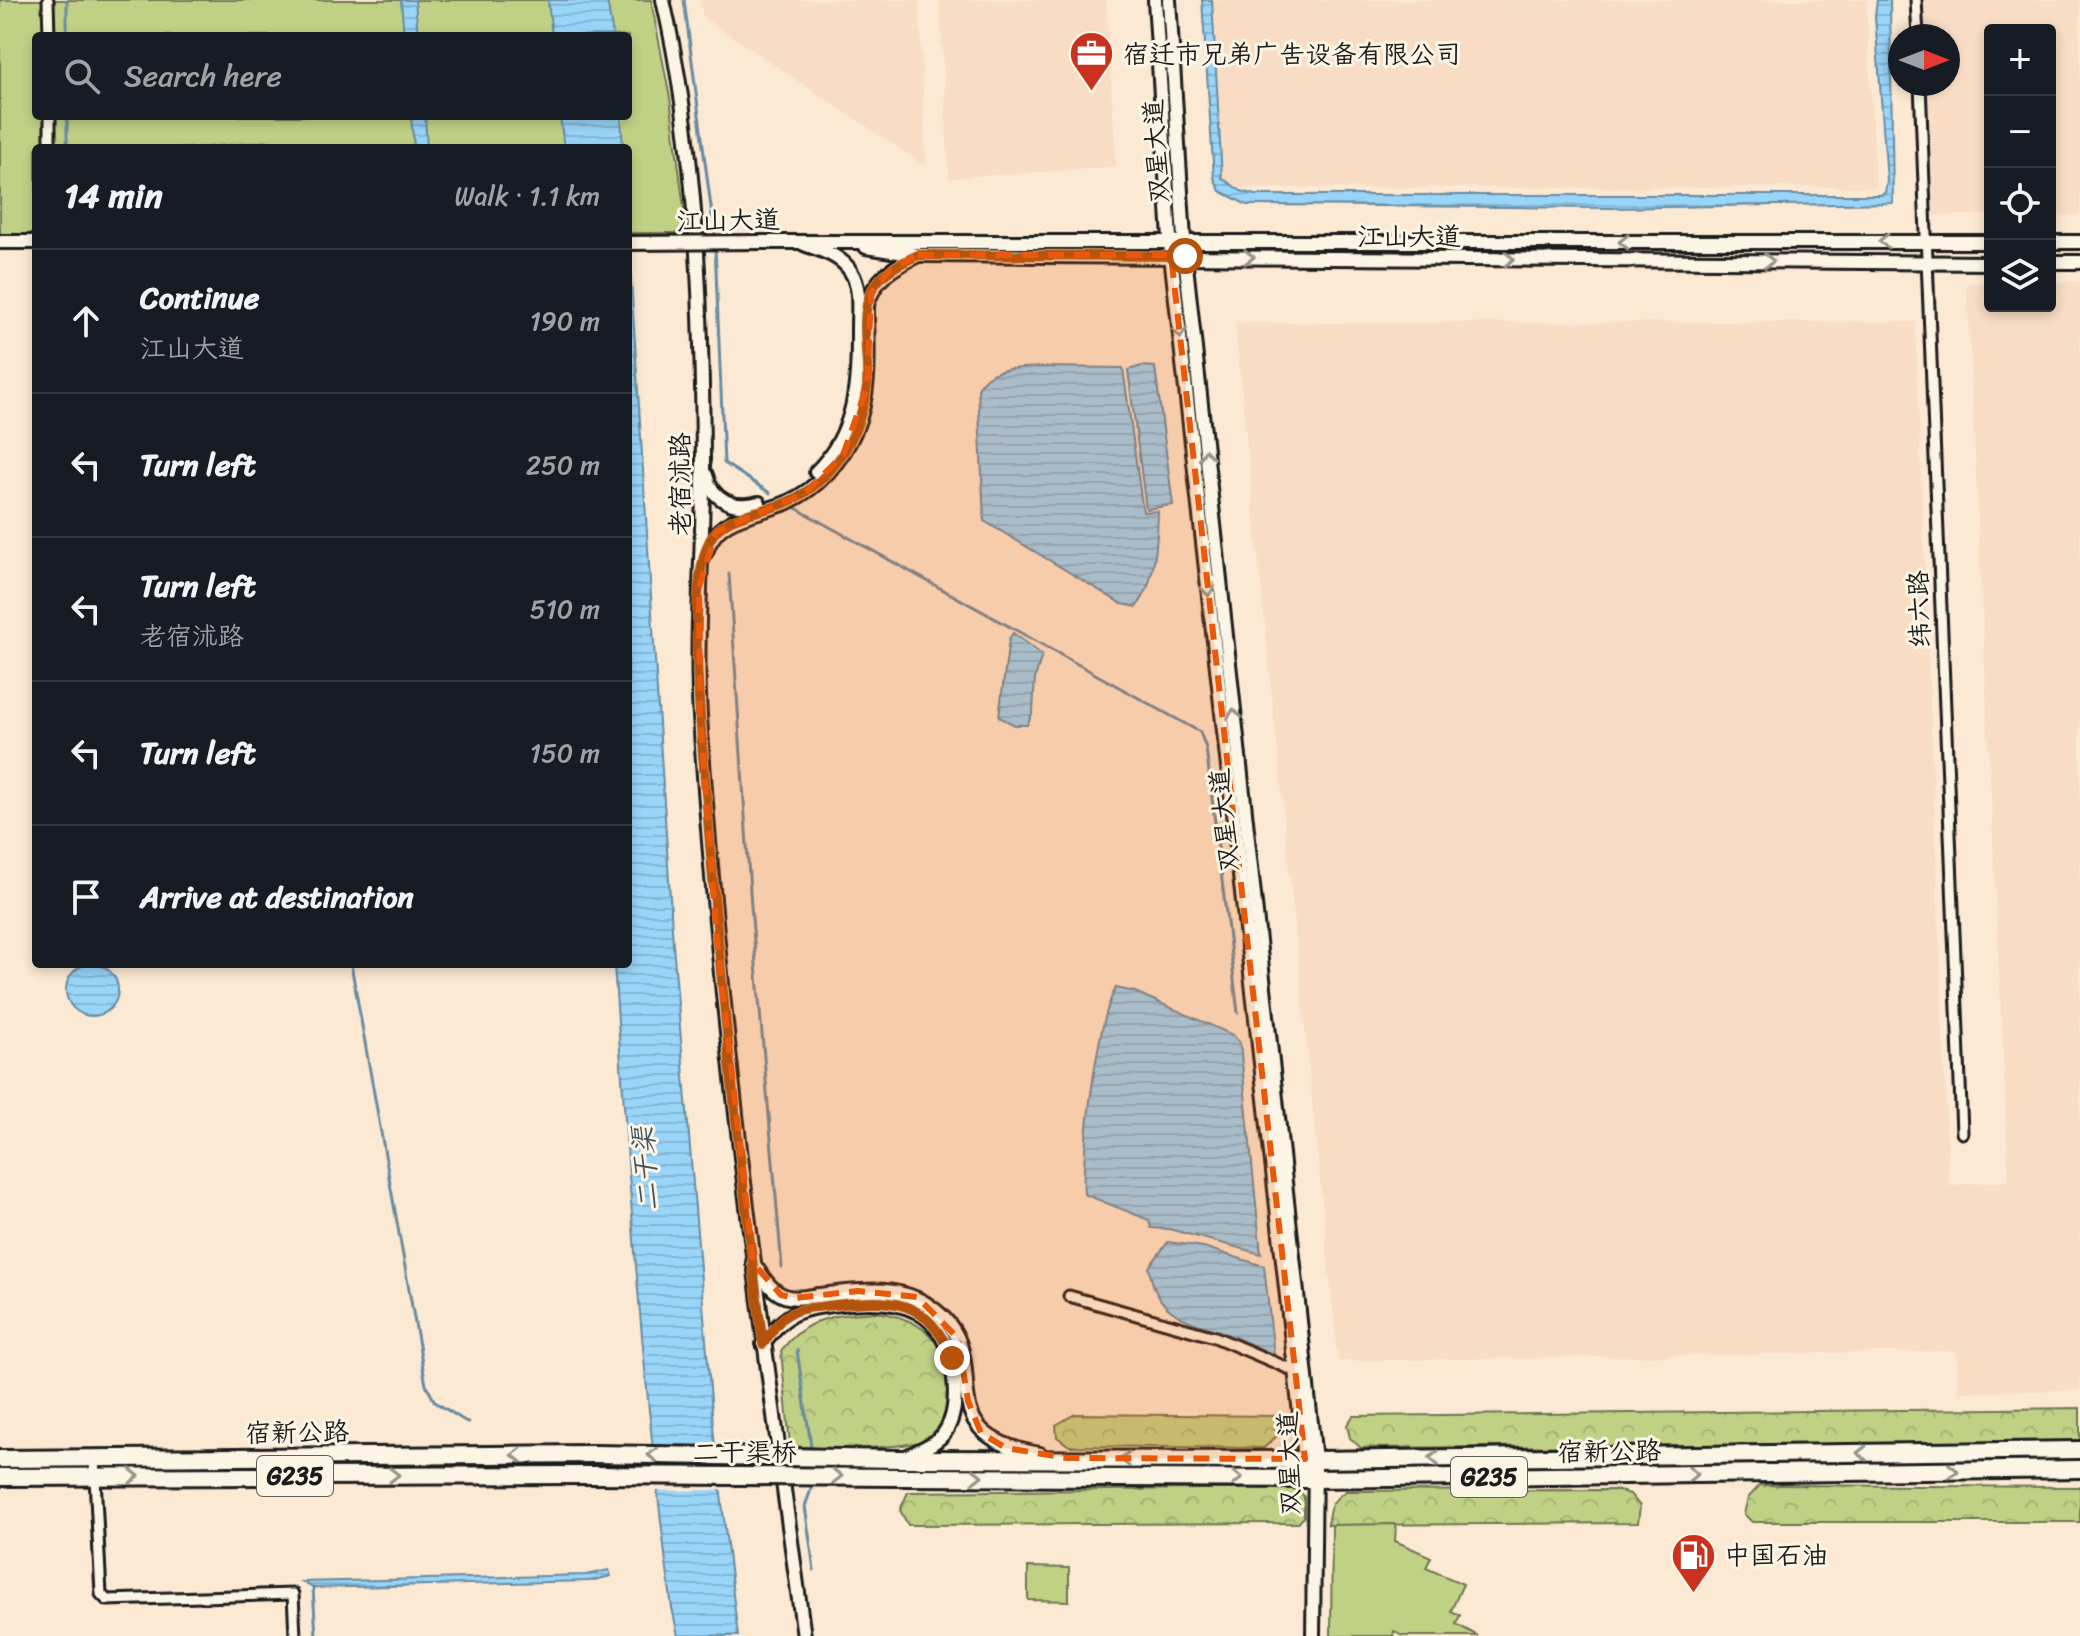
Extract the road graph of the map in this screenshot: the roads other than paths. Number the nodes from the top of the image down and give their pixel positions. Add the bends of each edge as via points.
1 (48, 0) edge
2 (663, 0) edge
3 (1155, 0) edge
4 (1169, 0) edge
5 (1916, 0) edge
6 (1917, 24) edge
7 (49, 32) edge
8 (1920, 96) edge
9 (50, 120) edge
10 (50, 144) edge
11 (829, 240) junction
12 (1177, 240) junction
13 (797, 241) junction
14 (1926, 241) junction
15 (0, 242) edge
16 (32, 242) edge
17 (1984, 242) edge
18 (2056, 242) edge
19 (2080, 242) edge
20 (632, 243) edge
21 (918, 255) junction
22 (1171, 255) junction
23 (1185, 256) junction
24 (2056, 262) edge
25 (2080, 262) edge
26 (1927, 263) junction
27 (1984, 263) edge
28 (703, 460) junction
29 (745, 507) junction
30 (702, 538) junction
31 (699, 587) junction
32 (1962, 1133) dead end
33 (753, 1263) junction
34 (1069, 1296) dead end
35 (763, 1344) junction
36 (1300, 1373) junction
37 (2080, 1450) edge
38 (595, 1454) joint
39 (94, 1458) junction
40 (1067, 1458) junction
41 (0, 1459) edge
42 (900, 1459) junction
43 (1310, 1460) junction
44 (2080, 1469) edge
45 (591, 1475) joint
46 (0, 1477) edge
47 (94, 1477) junction
48 (899, 1477) joint
49 (1309, 1479) junction
50 (295, 1636) edge
51 (804, 1636) edge
52 (1313, 1636) edge

1 - 7 street
2 - 28 main road, 老宿沭路 via 685,133
3 - 12 main road, 双星大道
4 - 12 main road, 双星大道
5 - 6 street
8 - 14 street, 纬六路
9 - 10 street
11 - 12 main road, 江山大道
11 - 13 main road, 江山大道
11 - 21 main road, 江山大道
14 -> 12 main road, 江山大道
12 - 22 main road, 双星大道
12 - 23 main road, 双星大道
13 - 20 main road, 江山大道, bridge
13 - 29 main road via 833,255 853,274 858,390 846,429 820,468 802,486
14 - 17 main road, 江山大道
14 - 26 street, 纬六路
15 - 16 main road
18 - 19 main road
21 - 22 main road, 江山大道
21 - 31 main road via 890,270 871,293 867,387 843,455 805,493 716,532
22 - 23 main road, 江山大道
22 -> 36 main road, 双星大道
23 -> 26 main road, 江山大道
36 -> 23 main road, 双星大道
24 - 25 main road
26 - 27 main road, 江山大道
26 - 32 street, 纬六路
28 - 29 main road via 709,489 729,505
28 - 30 main road, 老宿沭路
29 - 30 main road via 718,520
30 - 31 main road, 老宿沭路
31 - 33 main road, 老宿沭路 via 700,715 717,941
33 - 35 main road, 老宿沭路
33 - 40 main road via 781,1295 795,1298 858,1291 917,1297 941,1314 958,1338 968,1401 981,1433 1006,1448
34 - 36 street via 1215,1337
35 - 42 main road via 786,1316 803,1309 875,1300 902,1304 924,1315 943,1336 952,1358 954,1412 939,1439
35 - 51 main road, 老宿沭路
36 - 43 main road, 双星大道
37 -> 43 highway, 宿新公路 / G235
38 -> 39 highway, 宿新公路 / G235
42 -> 38 highway, 二干渠桥 / G235, bridge
39 - 41 highway, 宿新公路 / G235
39 - 47 street
40 - 42 highway, 宿新公路 / G235
43 -> 40 highway, 宿新公路 / G235
43 - 49 main road, 双星大道
49 -> 44 highway, 宿新公路 / G235
47 -> 45 highway, 宿新公路 / G235
45 -> 48 highway, 二干渠桥 / G235, bridge
46 - 47 highway, 宿新公路 / G235
47 - 50 street via 101,1594 107,1600 293,1594
48 -> 49 highway, 宿新公路 / G235
49 - 52 main road, 双星大道

